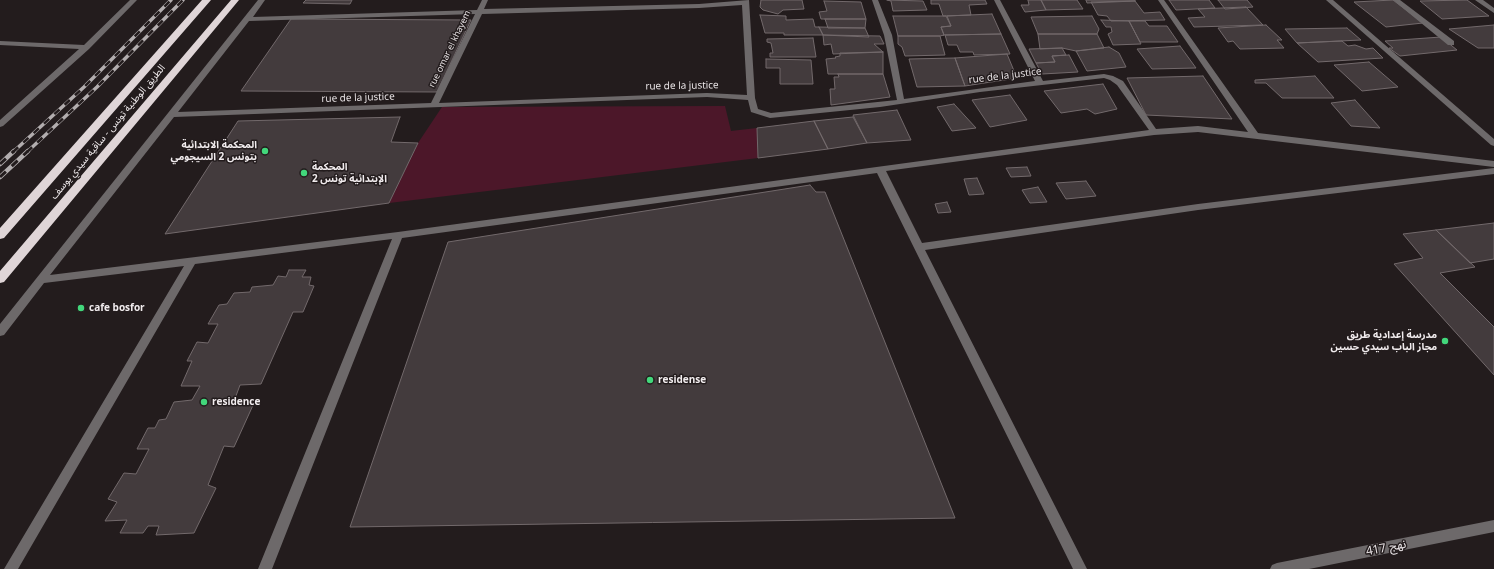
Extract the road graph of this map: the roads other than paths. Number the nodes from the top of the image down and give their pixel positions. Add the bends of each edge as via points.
1 (134, 0) edge
2 (207, 0) edge
3 (235, 0) edge
4 (262, 0) edge
5 (485, 0) edge
6 (875, 0) edge
7 (997, 0) edge
8 (1161, 0) edge
9 (1329, 0) edge
10 (1396, 0) edge
11 (1478, 0) edge
12 (745, 2) edge
13 (1494, 11) edge
14 (479, 12) junction
15 (247, 19) junction
16 (0, 43) edge
17 (1451, 43) dead end
18 (86, 47) junction
19 (1040, 83) junction
20 (751, 98) junction
21 (901, 102) junction
22 (433, 106) junction
23 (171, 115) junction
24 (0, 124) edge
25 (1154, 132) junction
26 (1256, 135) junction
27 (1494, 143) edge
28 (1494, 164) edge
29 (880, 169) junction
30 (1494, 171) edge
31 (0, 235) edge
32 (398, 235) junction
33 (919, 247) junction
34 (192, 261) junction
35 (0, 279) edge
36 (42, 280) junction
37 (0, 332) edge
38 (1494, 526) edge
39 (11, 569) edge
40 (265, 569) edge
41 (1080, 569) edge
42 (1277, 569) edge

1 - 18 street
2 - 31 highway, الطريق الوطنية تونس - ساقية سيدي يوسف
3 - 35 highway, الطريق الوطنية تونس - ساقية سيدي يوسف
4 - 15 street
5 - 14 street, rue omar el khayem
6 - 21 street via 888,35
7 - 19 street
8 - 26 street
9 - 27 street
10 - 17 street
11 - 13 street
12 - 14 street via 699,6
12 - 20 street
14 - 15 street
14 - 22 street, rue omar el khayem
15 - 23 street
16 - 18 street
18 - 24 street
19 - 21 street, rue de la justice
19 - 25 street, rue de la justice via 1086,77 1113,78 1120,83
20 - 21 street, rue de la justice via 754,110 770,116
20 - 22 street, rue de la justice via 707,95
22 - 23 street, rue de la justice
23 - 36 street
25 - 26 street via 1198,129
25 - 29 street
26 - 28 street
29 - 32 street
29 - 33 street
30 - 33 street via 1198,207
32 - 34 street
32 - 40 street
33 - 41 street
34 - 36 street
34 - 39 street
36 - 37 street
38 - 42 street, نهج 417

